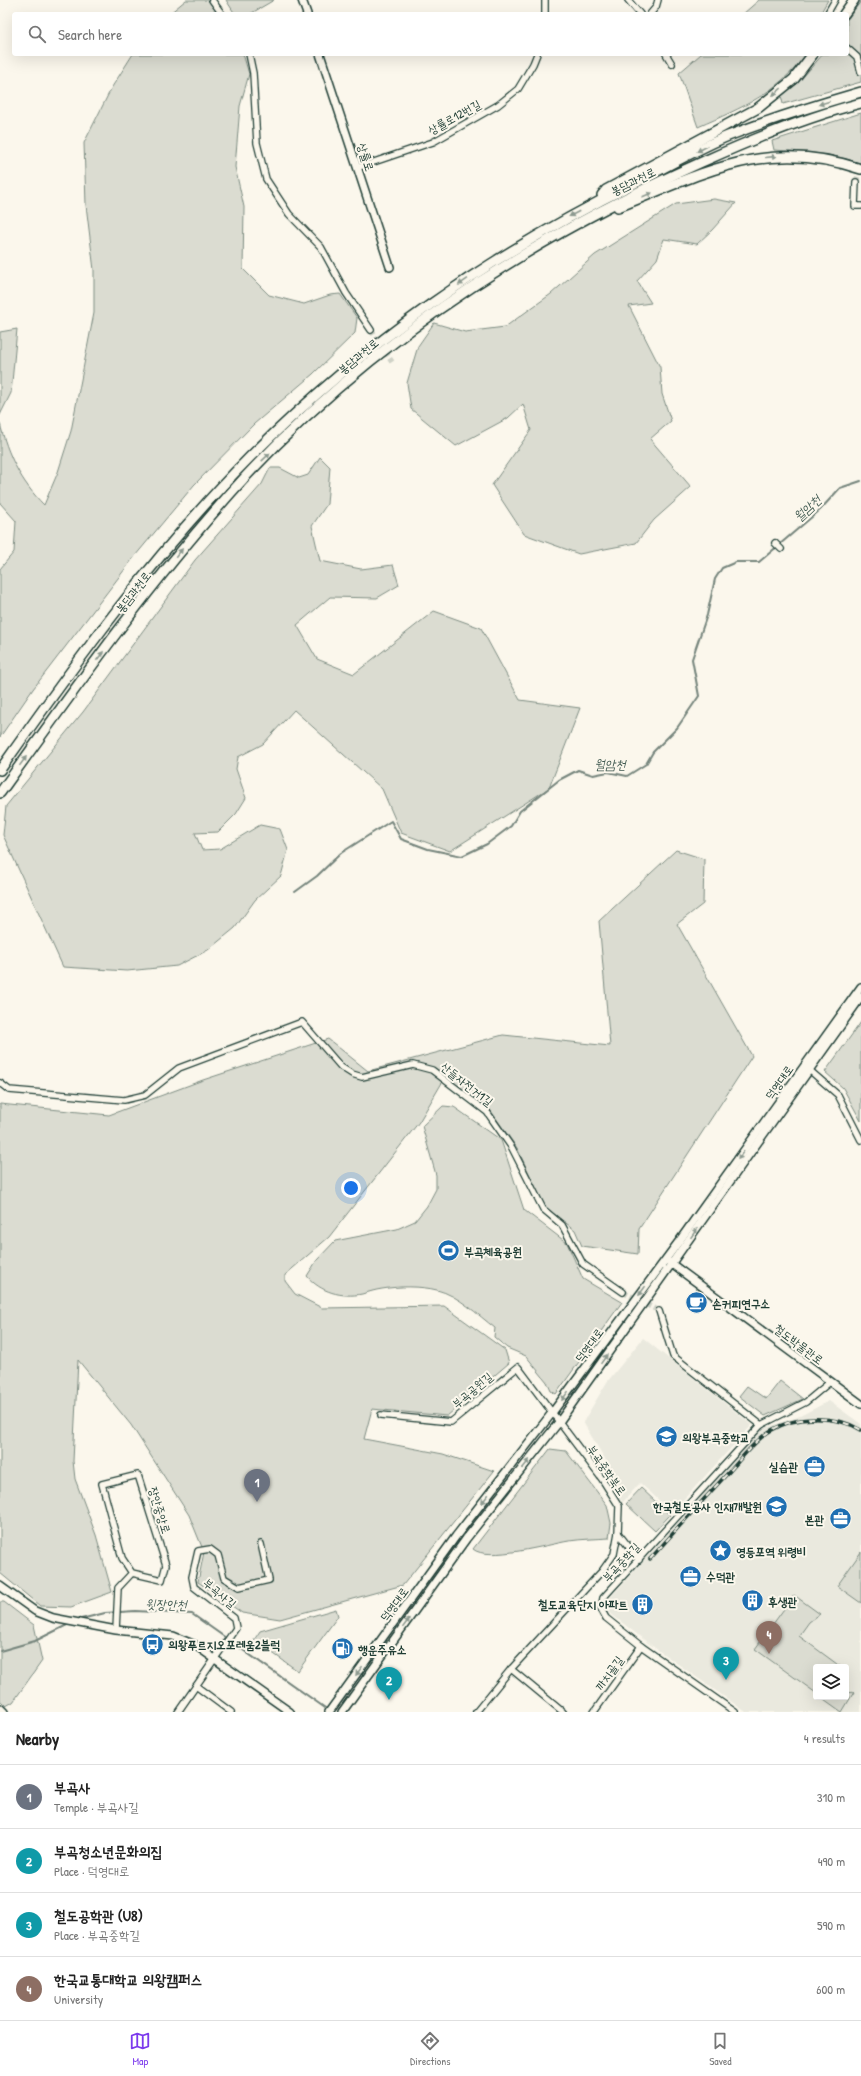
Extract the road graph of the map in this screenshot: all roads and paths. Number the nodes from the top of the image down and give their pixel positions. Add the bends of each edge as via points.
1 (212, 0) edge
2 (302, 0) edge
3 (545, 0) edge
4 (628, 0) edge
5 (658, 0) edge
6 (835, 0) edge
7 (854, 0) edge
8 (221, 12) edge
9 (306, 12) edge
10 (545, 12) edge
11 (638, 12) edge
12 (652, 12) edge
13 (828, 12) edge
14 (845, 12) edge
15 (849, 50) edge
16 (249, 56) edge
17 (321, 56) edge
18 (536, 56) edge
19 (667, 56) edge
20 (811, 56) edge
21 (672, 64) dead end
22 (861, 72) edge
23 (861, 92) edge
24 (861, 103) edge
25 (358, 167) junction
26 (861, 169) edge
27 (856, 182) tunnel mouth
28 (593, 204) junction
29 (858, 206) edge
30 (597, 212) junction
31 (390, 267) dead end
32 (371, 330) tunnel mouth
33 (776, 543) dead end
34 (781, 549) dead end
35 (0, 770) edge
36 (0, 793) edge
37 (861, 987) edge
38 (861, 997) edge
39 (806, 1068) junction
40 (0, 1083) edge
41 (861, 1140) edge
42 (665, 1260) junction
43 (672, 1264) junction
44 (623, 1292) tunnel mouth
45 (659, 1311) tunnel mouth
46 (830, 1382) junction
47 (861, 1404) edge
48 (552, 1413) junction
49 (381, 1415) dead end
50 (559, 1422) junction
51 (761, 1425) junction
52 (618, 1533) junction
53 (261, 1544) dead end
54 (639, 1560) junction
55 (132, 1573) junction
56 (0, 1586) edge
57 (116, 1630) junction
58 (641, 1646) junction
59 (214, 1659) junction
60 (511, 1669) junction
61 (196, 1686) junction
62 (0, 1708) edge
63 (331, 1710) edge
64 (4, 1712) edge
65 (178, 1712) edge
66 (231, 1712) edge
67 (290, 1712) edge
68 (342, 1712) edge
69 (476, 1712) edge
70 (563, 1712) edge
71 (594, 1712) edge
72 (735, 1712) edge

1 - 8 street
2 - 9 street
3 - 10 street
4 - 11 street
5 - 12 street
6 - 13 street
7 - 14 highway
15 - 22 street via 857,57
16 - 32 street via 253,73 257,143 266,179 289,214 321,246 346,293
17 - 25 street, 상률로
18 - 25 street, 상률로12번길 via 518,89 498,105 432,142
19 - 21 street
20 -> 28 highway via 794,79 758,108 606,190
23 -> 28 highway, 봉담과천로 via 793,112 725,137
24 - 30 highway, 봉담과천로 via 758,137 642,188
25 - 31 street, 상률로
30 -> 26 highway via 616,208 680,181 728,165 768,157 803,156 837,161
27 - 29 street
28 -> 35 highway, 봉담과천로 via 553,225 461,283 406,321 313,397 243,465 124,601
36 -> 30 highway, 봉담과천로 via 166,570 260,463 355,374 397,340 478,282
33 - 34 street
37 - 39 street, 덕영대로
38 - 39 street, 덕영대로
39 - 41 street via 838,1095
39 -> 42 street, 덕영대로
43 -> 39 street, 덕영대로
40 - 44 street, 산들자전거1길 via 9,1090 124,1100 145,1095 179,1068 302,1022 341,1067 352,1074 362,1077 413,1066 432,1070 487,1112 512,1148 543,1208 562,1224 584,1264
42 - 43 street, 철도박물관로
42 -> 48 street, 덕영대로
43 - 46 street, 철도박물관로
50 -> 43 street, 덕영대로
45 - 51 street via 673,1356
46 - 47 street, 철도박물관로
46 - 51 street, 부곡중학길 via 806,1402
48 - 49 street, 부곡공원길 via 518,1367 451,1422
48 - 50 street, 부곡중학북로
48 -> 63 street, 덕영대로 via 456,1536
50 - 52 street, 부곡중학북로 via 602,1479 618,1506
68 -> 50 street, 덕영대로 via 466,1540
51 - 54 street, 부곡중학길
52 - 54 street
52 - 60 street, 부곡중학북로 via 614,1554 602,1571
53 - 59 street, 부곡사길 via 269,1580 239,1587 224,1578 218,1555 210,1549 198,1551 192,1577 194,1587 234,1618 236,1628
54 - 58 street, 부곡중학길 via 603,1598 601,1608 606,1618
55 - 55 street, 장안중앙로 via 162,1580 166,1565 138,1475 102,1484 122,1558
55 - 57 street via 118,1588
56 - 57 street via 36,1611 53,1618
57 - 59 street via 173,1636 195,1645
58 - 71 street, 까치골길
58 - 72 street, 부곡중학길
59 - 61 street
59 - 67 street
60 - 69 street, 부곡중학북로
60 - 70 street
61 - 65 street
61 - 66 street
62 - 64 street

